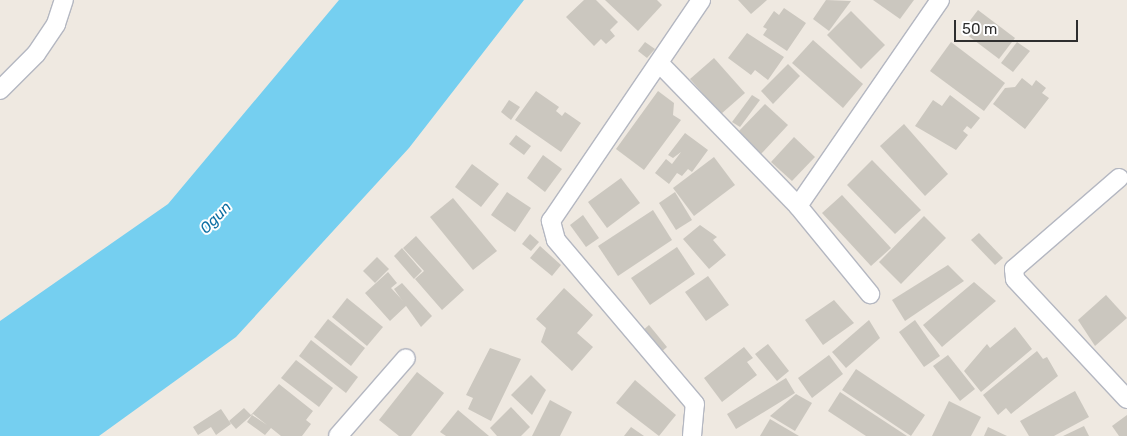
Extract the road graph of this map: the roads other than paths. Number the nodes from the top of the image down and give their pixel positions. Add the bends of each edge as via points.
1 (64, 0) edge
2 (701, 0) edge
3 (940, 0) edge
4 (661, 65) junction
5 (0, 90) edge
6 (1119, 178) dead end
7 (798, 206) junction
8 (870, 294) dead end
9 (406, 358) dead end
10 (1127, 399) edge
11 (338, 436) edge
12 (692, 436) edge

1 - 5 street via 56,24 36,54
2 - 4 street
3 - 7 street
4 - 7 street
4 - 12 street via 556,211 551,232 687,393 697,413
6 - 10 street via 1014,269 1015,279
7 - 8 street
9 - 11 street

